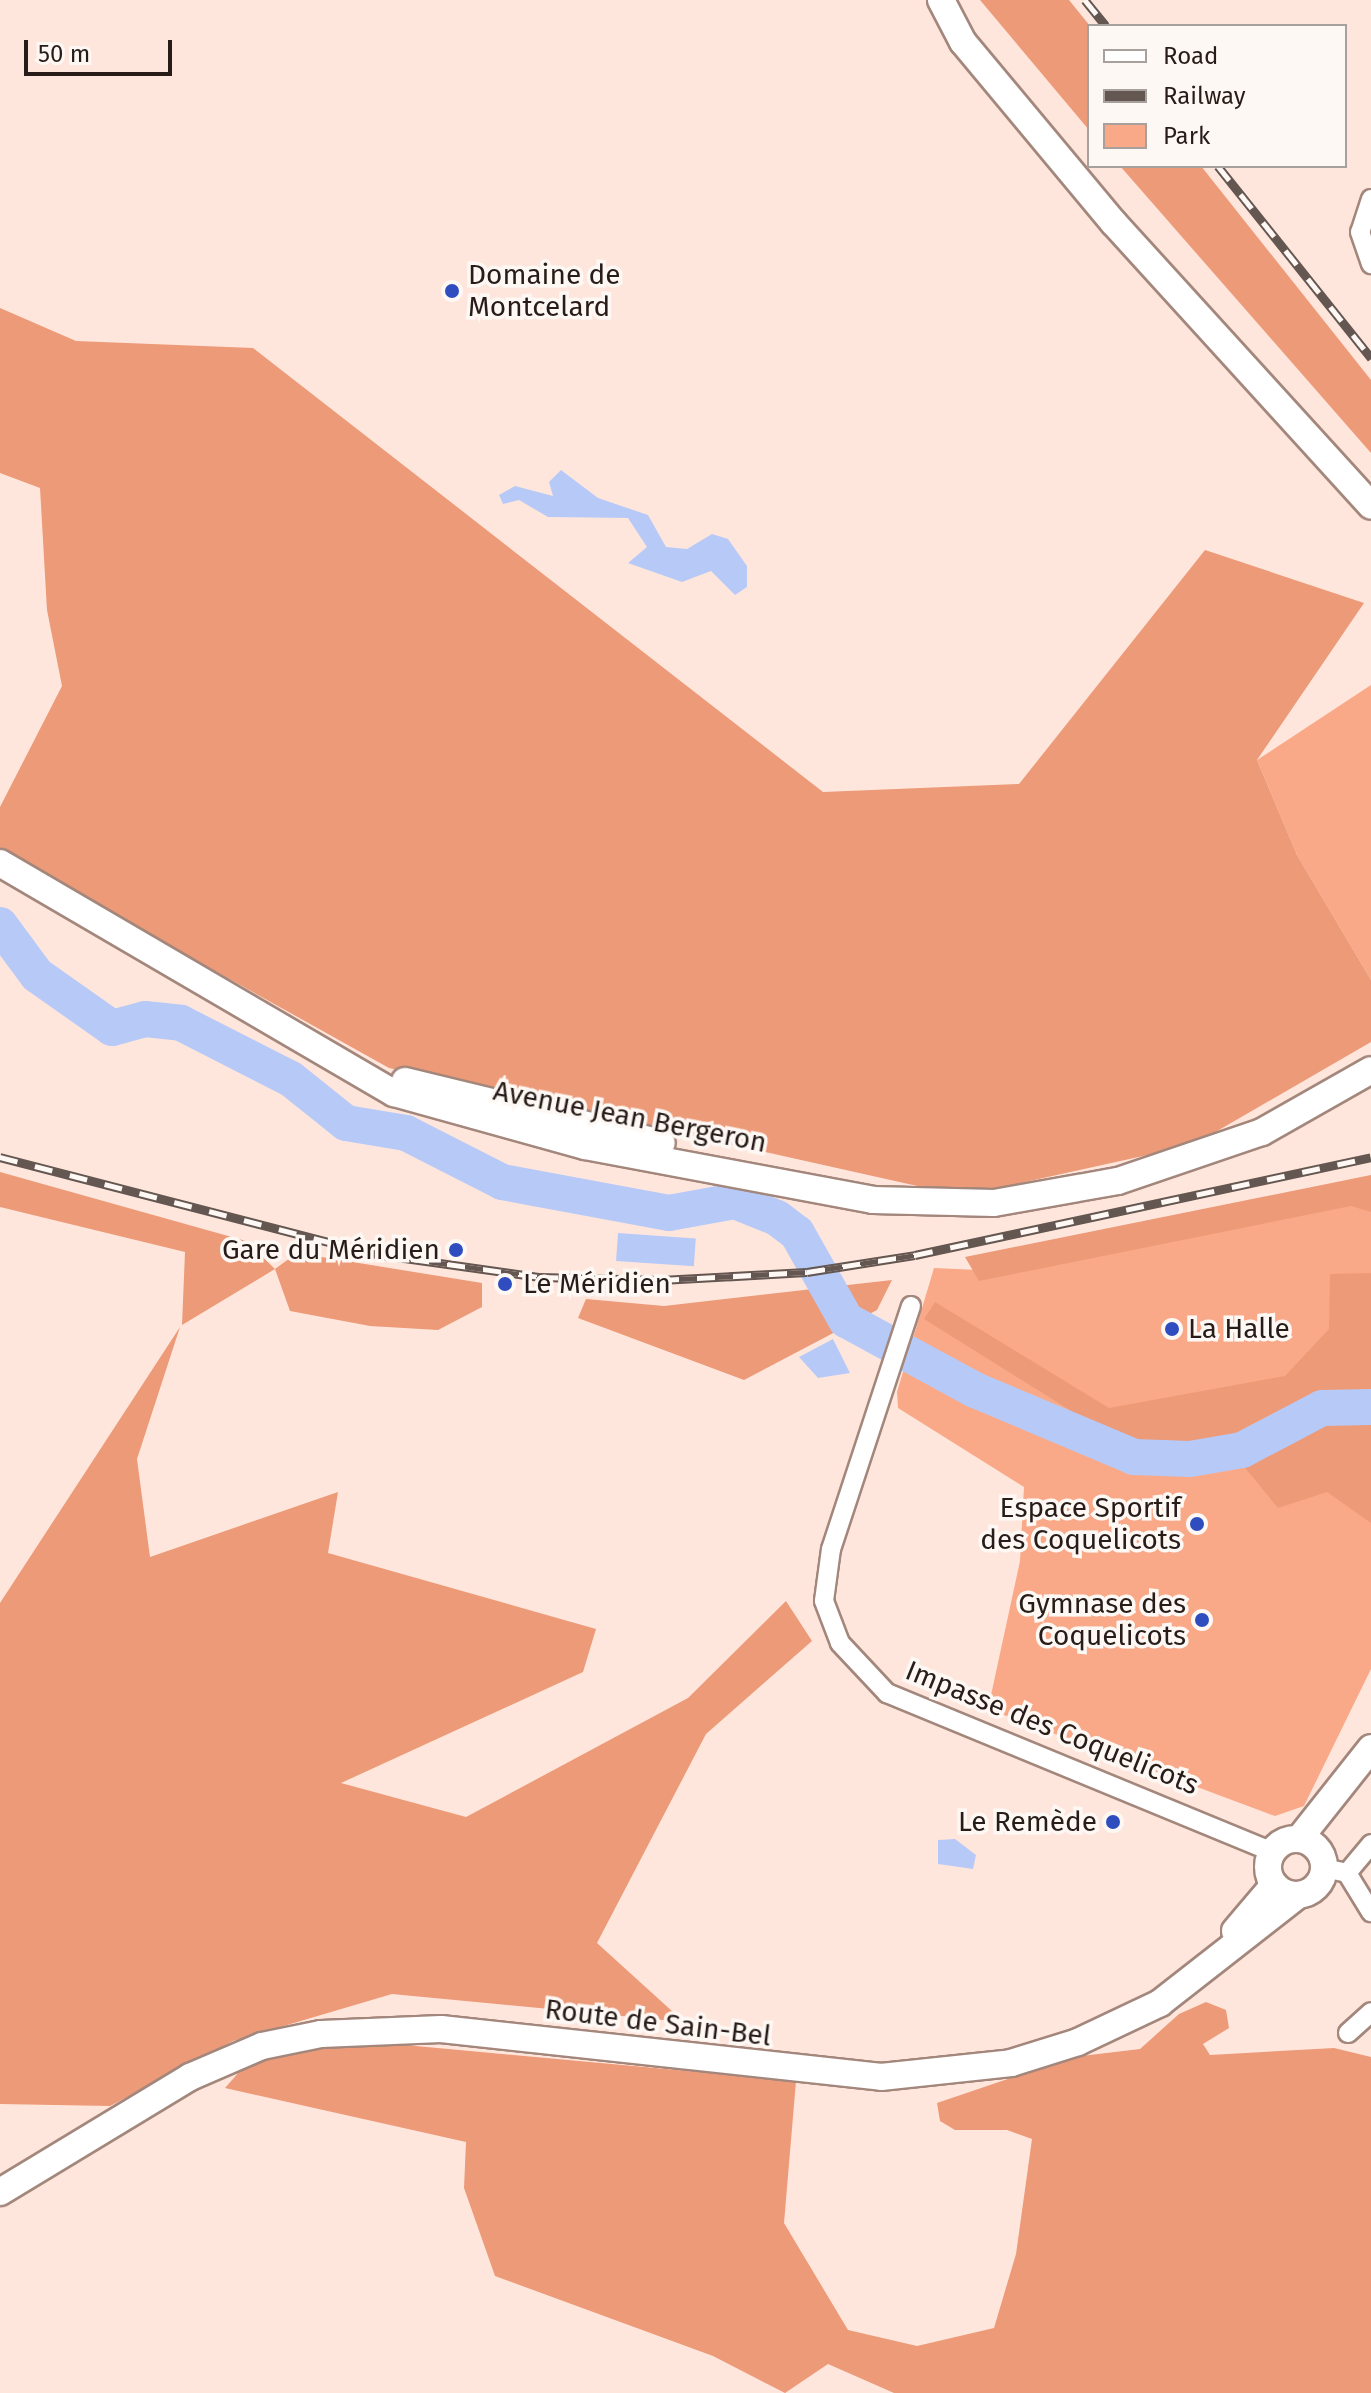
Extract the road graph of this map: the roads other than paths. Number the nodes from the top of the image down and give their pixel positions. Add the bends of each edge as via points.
1 (941, 0) edge
2 (962, 0) edge
3 (1087, 165) edge
4 (1090, 168) edge
5 (1371, 199) edge
6 (1371, 264) edge
7 (1371, 482) edge
8 (1371, 505) edge
9 (0, 863) edge
10 (1371, 1070) edge
11 (911, 1306) dead end
12 (1371, 1748) edge
13 (1371, 1774) edge
14 (1371, 1844) edge
15 (1272, 1852) junction
16 (1323, 1858) junction
17 (1274, 1885) junction
18 (1298, 1895) junction
19 (1371, 1912) edge
20 (1371, 2012) edge
21 (1348, 2033) dead end
22 (0, 2178) edge
23 (0, 2192) edge

1 - 8 main road via 963,42 1114,223
2 - 3 main road via 978,32
4 - 7 main road
5 - 6 street via 1360,232
9 - 10 main road, Avenue Jean Bergeron via 355,1068 900,1201 994,1203 1118,1181 1262,1132
11 - 15 street, Impasse des Coquelicots via 831,1549 824,1601 856,1665 887,1693
12 - 16 main road
13 - 16 main road
14 - 16 street
15 - 16 main road
15 - 17 main road
16 - 18 main road, Route de Sain-Bel via 1318,1886
16 - 19 street
17 - 18 main road
17 - 22 main road, Route de Sain-Bel via 1258,1910 1171,1979 1119,2008 1012,2047 946,2059 838,2061 447,2015 357,2013 266,2031 184,2062
18 - 23 main road, Route de Sain-Bel via 1160,2003 1078,2042 1011,2063 881,2077 441,2029 335,2032 235,2055
20 - 21 street

